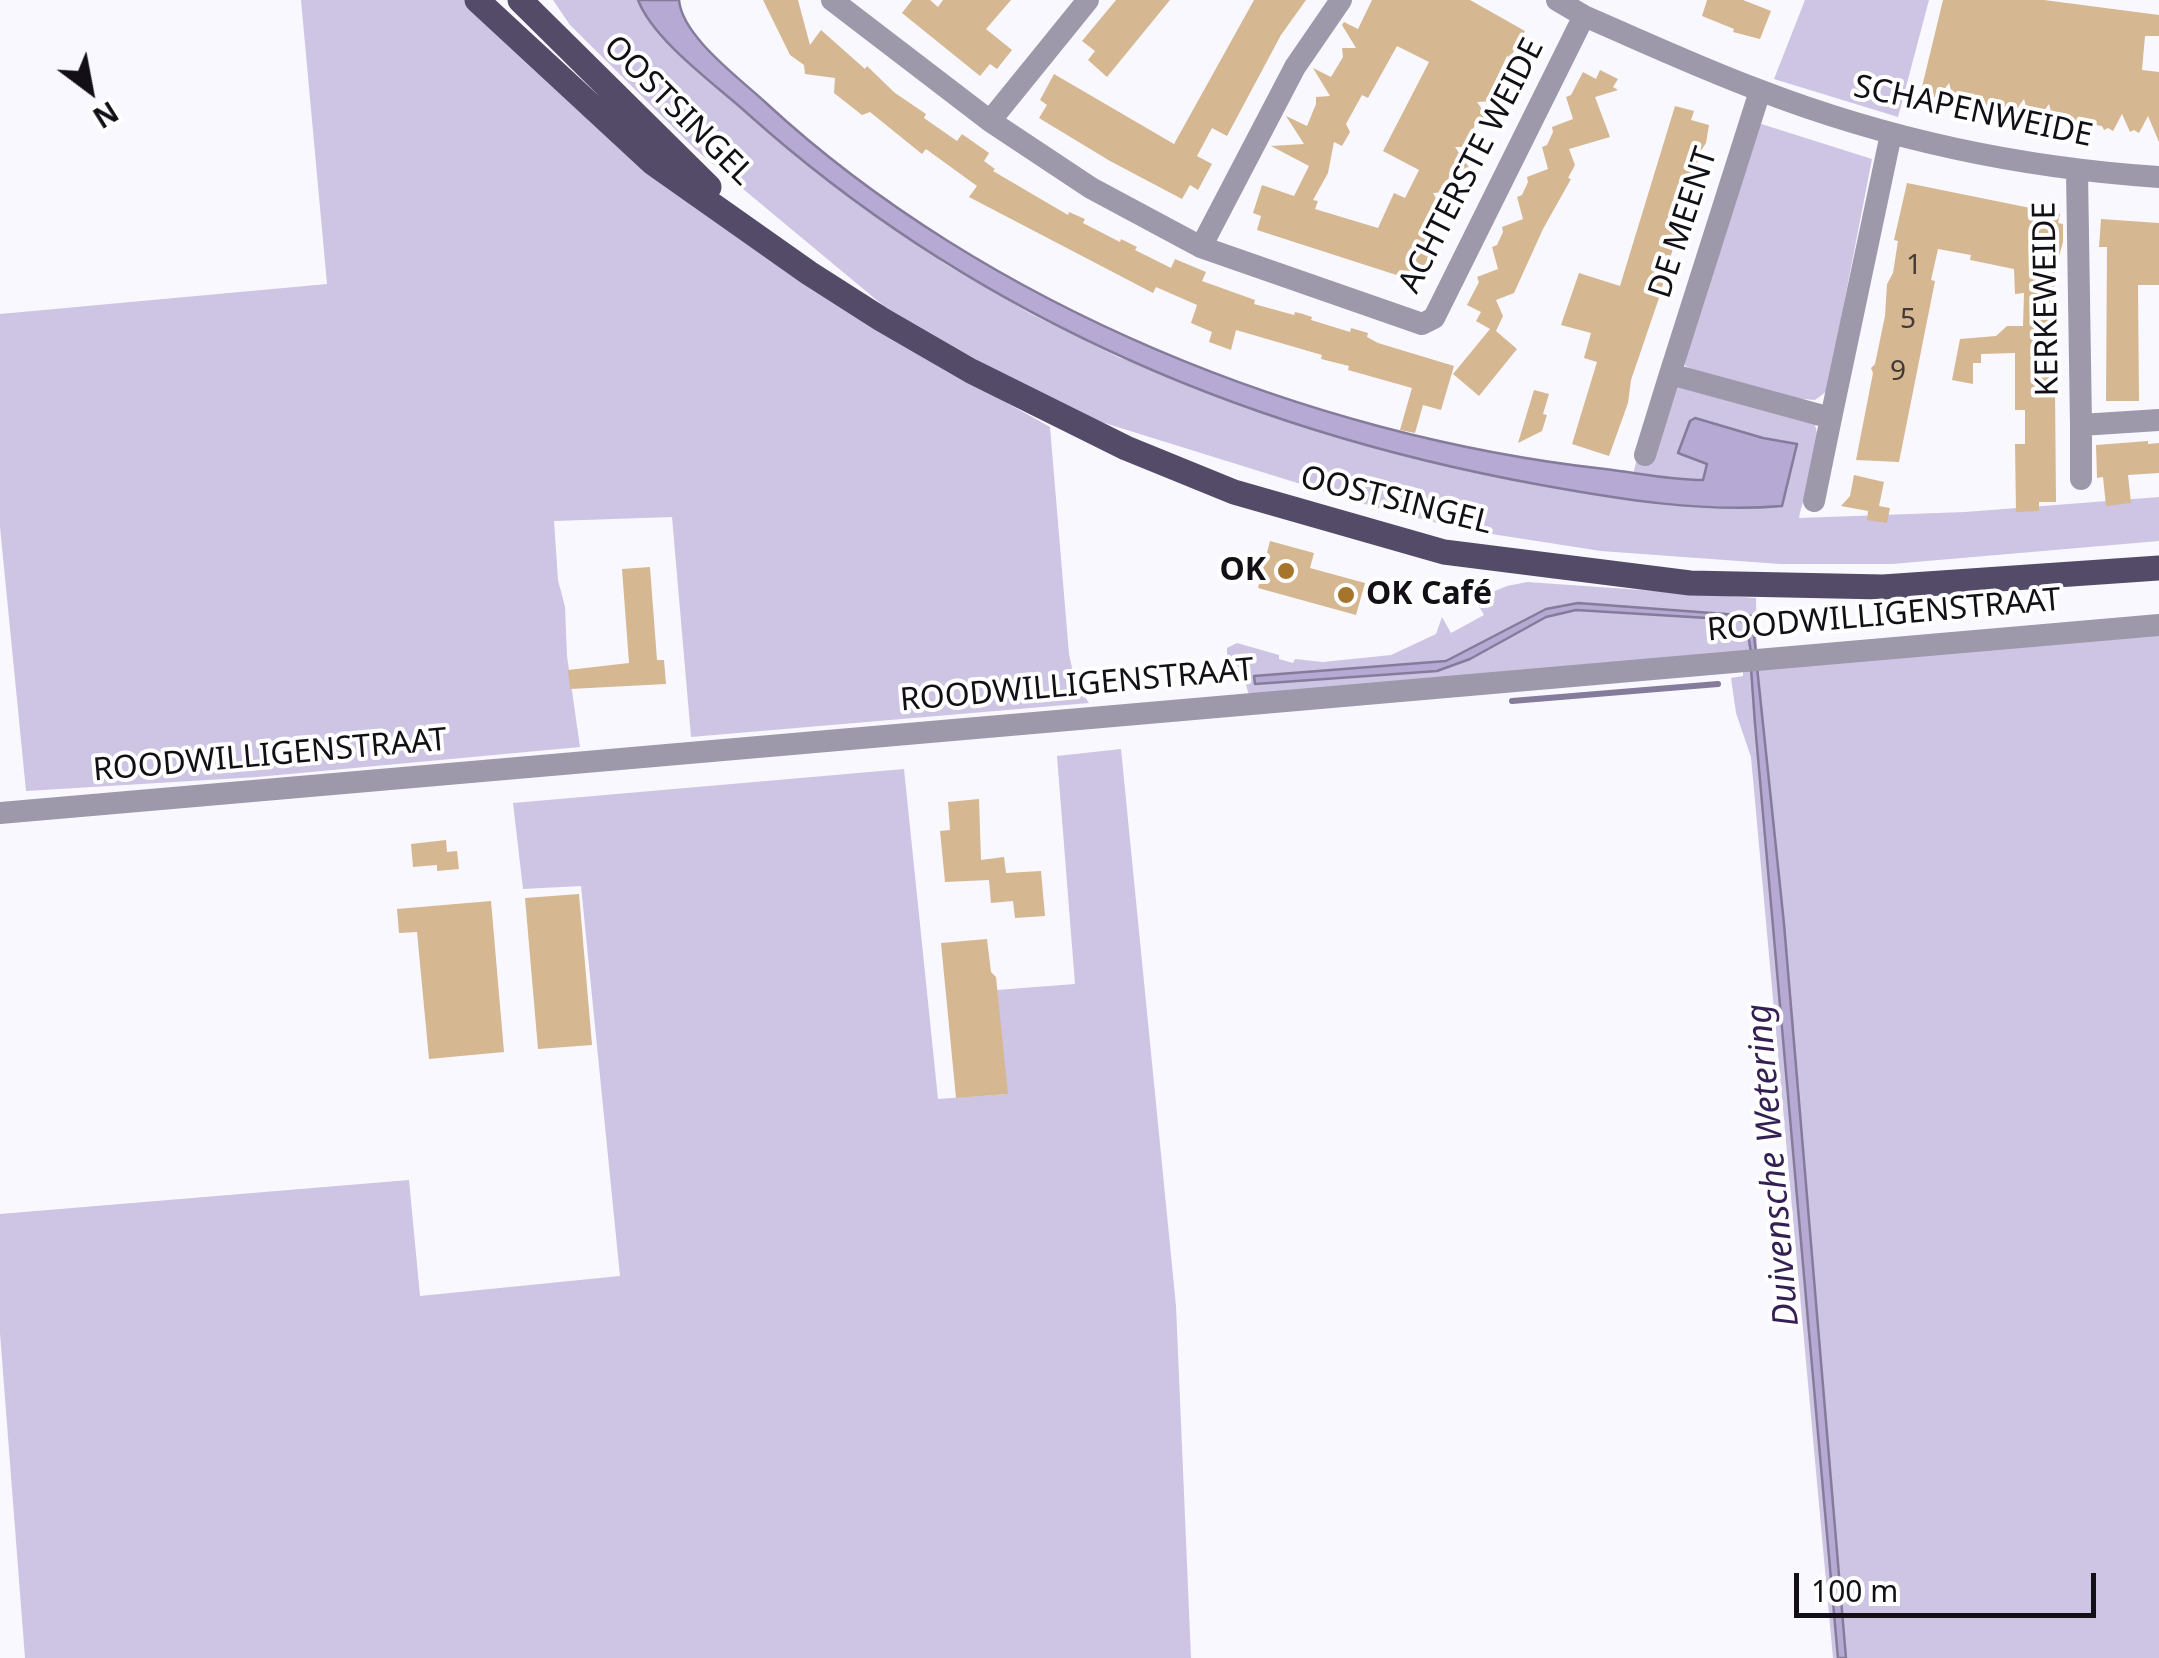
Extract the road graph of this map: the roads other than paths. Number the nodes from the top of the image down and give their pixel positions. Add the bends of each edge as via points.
1 (520, 0) edge
2 (832, 0) edge
3 (1088, 0) edge
4 (1341, 0) edge
5 (1557, 0) edge
6 (485, 2) edge
7 (1584, 16) junction
8 (1760, 91) junction
9 (990, 121) junction
10 (1891, 134) junction
11 (2077, 172) junction
12 (2159, 177) edge
13 (747, 227) junction
14 (1200, 247) junction
15 (1670, 374) junction
16 (1831, 418) junction
17 (2159, 420) edge
18 (2081, 426) junction
19 (1645, 455) dead end
20 (2080, 479) dead end
21 (1814, 502) dead end
22 (2159, 568) edge
23 (2159, 625) edge
24 (0, 813) edge

1 - 13 main road, OOSTSINGEL
2 - 9 street, ACHTERSTE WEIDE
3 - 9 street
4 - 14 street via 1295,68
5 - 7 street, SCHAPENWEIDE
6 - 13 main road, OOSTSINGEL via 653,163
7 - 8 street, SCHAPENWEIDE
7 - 14 street, ACHTERSTE WEIDE via 1434,318 1422,324
8 - 10 street, SCHAPENWEIDE
8 - 15 street, DE MEENT
9 - 14 street, ACHTERSTE WEIDE via 1091,188
10 - 11 street, SCHAPENWEIDE
10 - 16 street
11 - 12 street, SCHAPENWEIDE
11 - 18 street, KERKEWEIDE
13 - 22 main road, OOSTSINGEL via 881,320 1126,448 1234,492 1444,552 1614,576 1758,587 1941,585
15 - 16 street
15 - 19 street, DE MEENT
16 - 21 street
17 - 18 street, KERKEWEIDE
18 - 20 street, KERKEWEIDE
23 - 24 street, ROODWILLIGENSTRAAT

